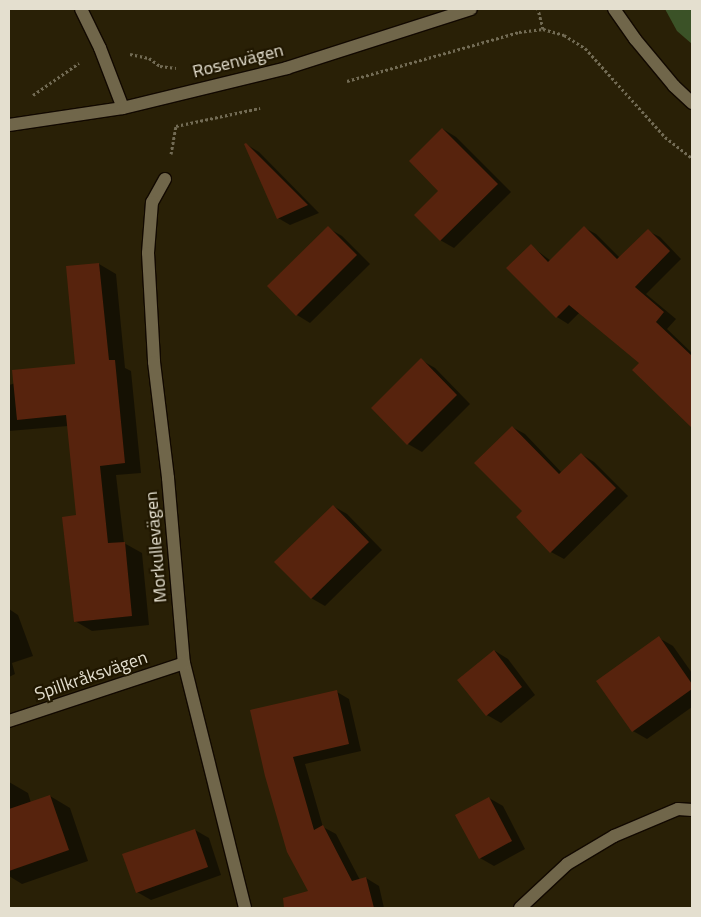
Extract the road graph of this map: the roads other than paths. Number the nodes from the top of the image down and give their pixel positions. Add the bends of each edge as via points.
1 (80, 9) edge
2 (471, 9) edge
3 (614, 9) edge
4 (692, 103) edge
5 (123, 108) junction
6 (9, 125) edge
7 (165, 179) road end
8 (184, 663) junction
9 (9, 721) edge
10 (692, 810) edge
11 (245, 908) edge
12 (520, 908) edge

1 - 5 street via 100,48
2 - 5 street, Rosenvägen via 286,68
3 - 4 street via 646,53
5 - 6 street, Rosenvägen
7 - 8 street, Morkullevägen via 152,202 148,253 154,362
8 - 9 street, Spillkråksvägen
8 - 11 street, Morkullevägen
10 - 12 street via 678,809 614,836 566,864

